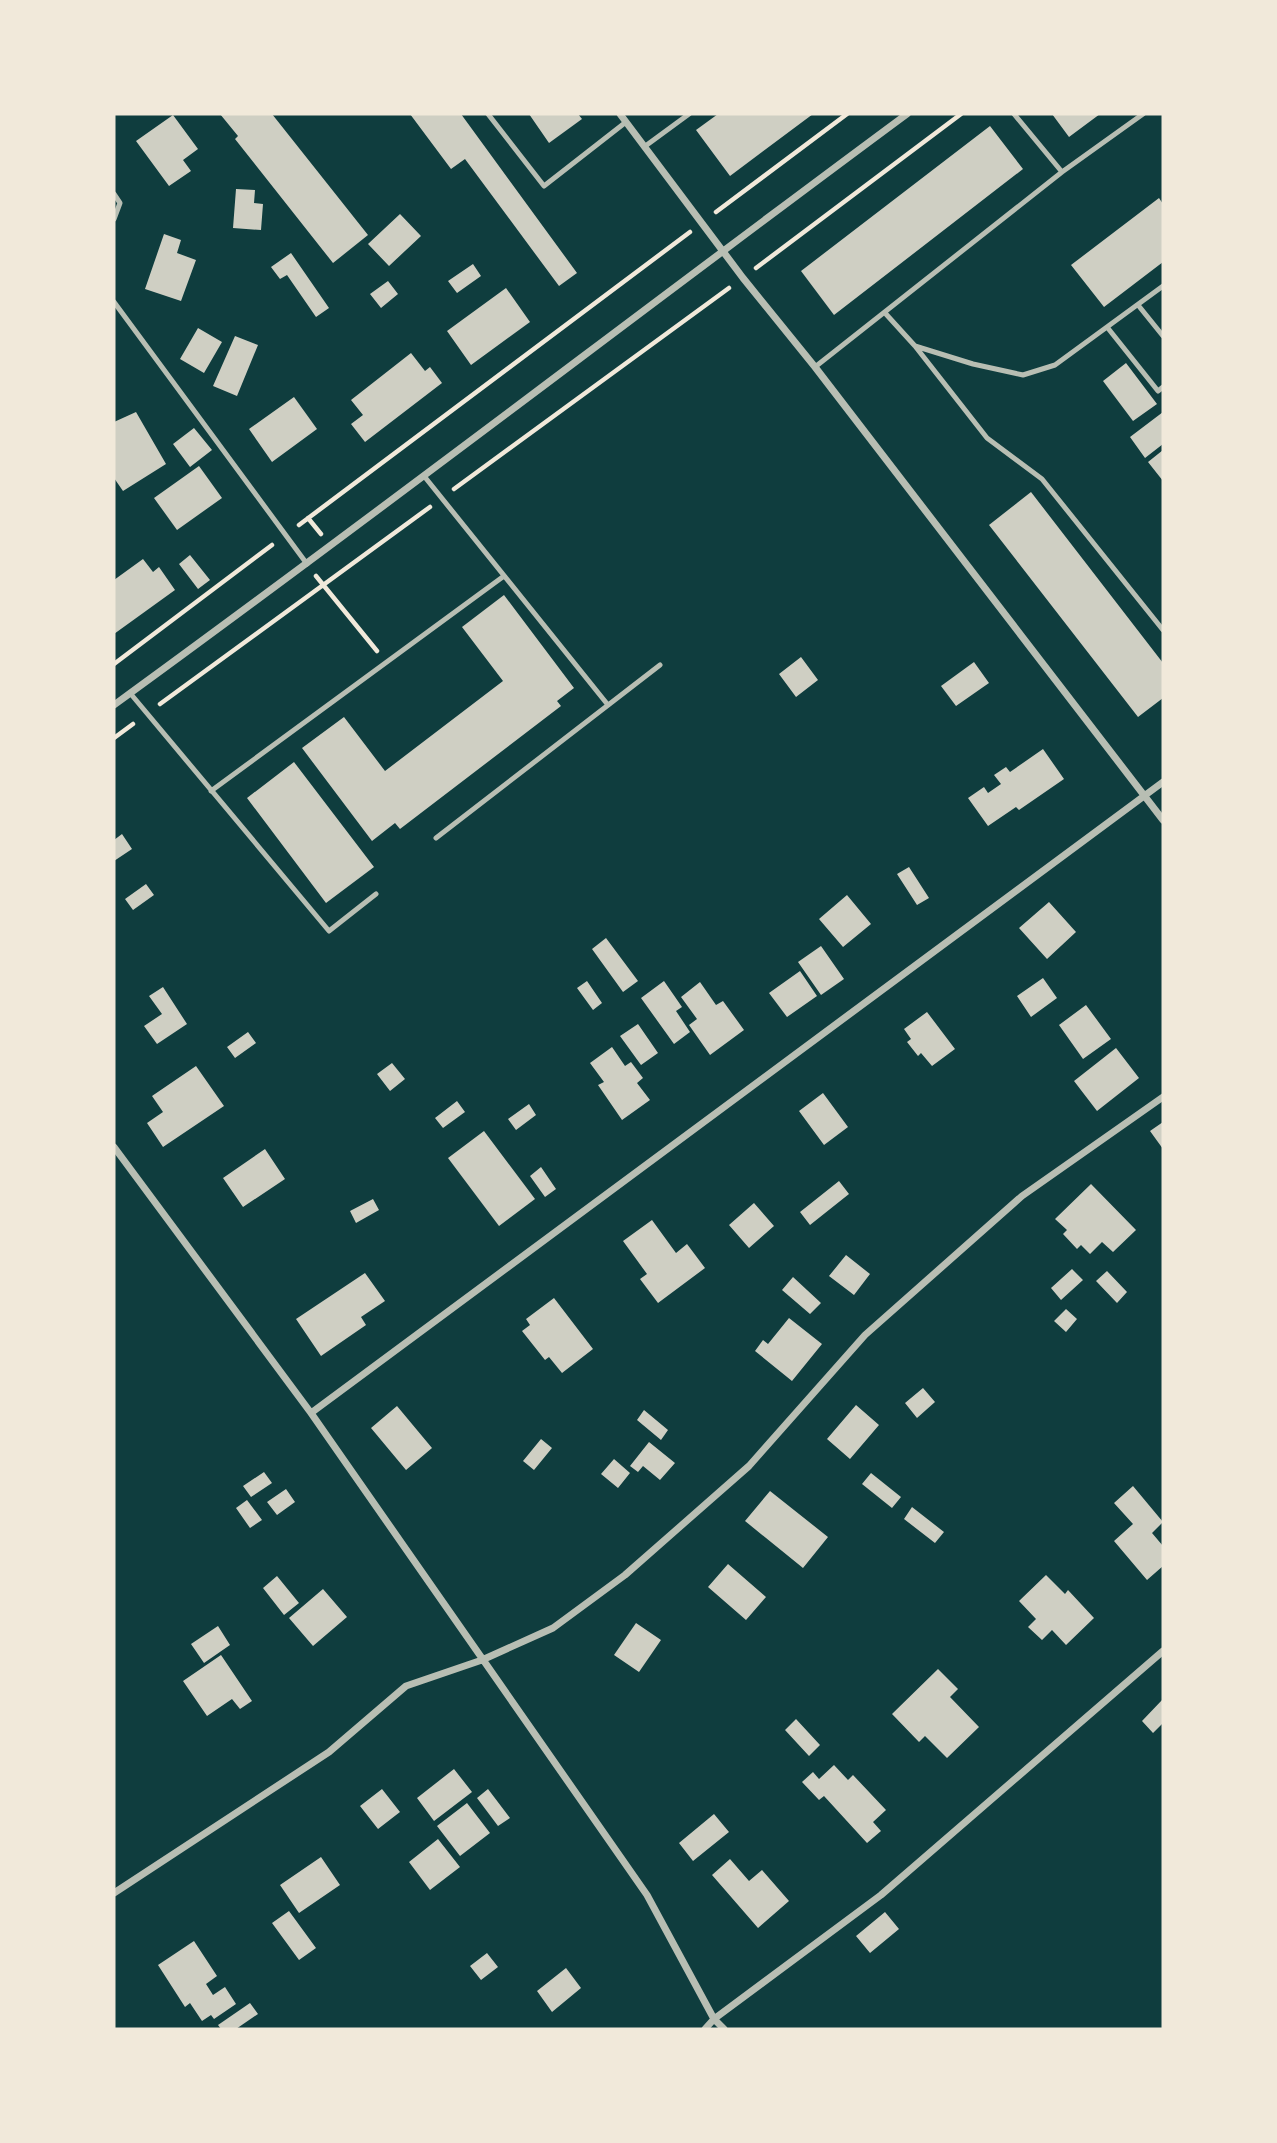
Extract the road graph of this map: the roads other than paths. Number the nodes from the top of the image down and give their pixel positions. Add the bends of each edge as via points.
1 (488, 114) edge
2 (620, 114) edge
3 (689, 114) edge
4 (907, 114) edge
5 (1014, 114) edge
6 (1143, 114) edge
7 (626, 122) junction
8 (644, 147) junction
9 (1062, 172) junction
10 (114, 194) edge
11 (114, 219) edge
12 (722, 250) junction
13 (1163, 286) edge
14 (114, 302) edge
15 (1138, 305) junction
16 (885, 313) junction
17 (1107, 327) junction
18 (1163, 336) edge
19 (915, 346) junction
20 (815, 367) junction
21 (1163, 387) edge
22 (424, 476) junction
23 (307, 564) junction
24 (504, 576) junction
25 (1163, 630) edge
26 (660, 666) dead end
27 (130, 693) junction
28 (114, 705) edge
29 (608, 705) junction
30 (1163, 782) edge
31 (211, 791) junction
32 (1144, 796) junction
33 (1163, 820) edge
34 (436, 838) dead end
35 (376, 894) dead end
36 (1163, 1097) edge
37 (114, 1147) edge
38 (311, 1413) junction
39 (1163, 1651) edge
40 (482, 1660) junction
41 (114, 1893) edge
42 (714, 2019) junction
43 (705, 2029) edge
44 (724, 2029) edge

1 - 7 lane via 544,186
2 - 7 street
3 - 8 lane
4 - 12 street
5 - 9 lane
6 - 9 lane
7 - 8 street
8 - 12 street
9 - 16 lane
10 - 11 lane via 120,203
12 - 20 street
12 - 22 street
13 - 15 lane
14 - 23 lane
15 - 17 lane
15 - 18 lane
16 - 19 lane
16 - 20 lane
17 - 19 lane via 1055,365 1023,374
17 - 21 lane via 1158,391
19 - 25 lane via 987,438 1042,479
20 - 32 street
22 - 23 street
22 - 24 lane
23 - 27 street
24 - 29 lane
24 - 31 lane
26 - 29 lane
27 - 28 street
27 - 31 lane
29 - 34 lane
30 - 32 street
31 - 35 lane via 329,931
32 - 33 street
32 - 38 street
36 - 40 street via 1022,1196 865,1335 749,1466 625,1575 553,1628
37 - 38 street
38 - 40 street
39 - 42 street via 881,1895
40 - 41 street via 406,1686 329,1752
40 - 42 street via 647,1895
42 - 43 street
42 - 44 street

